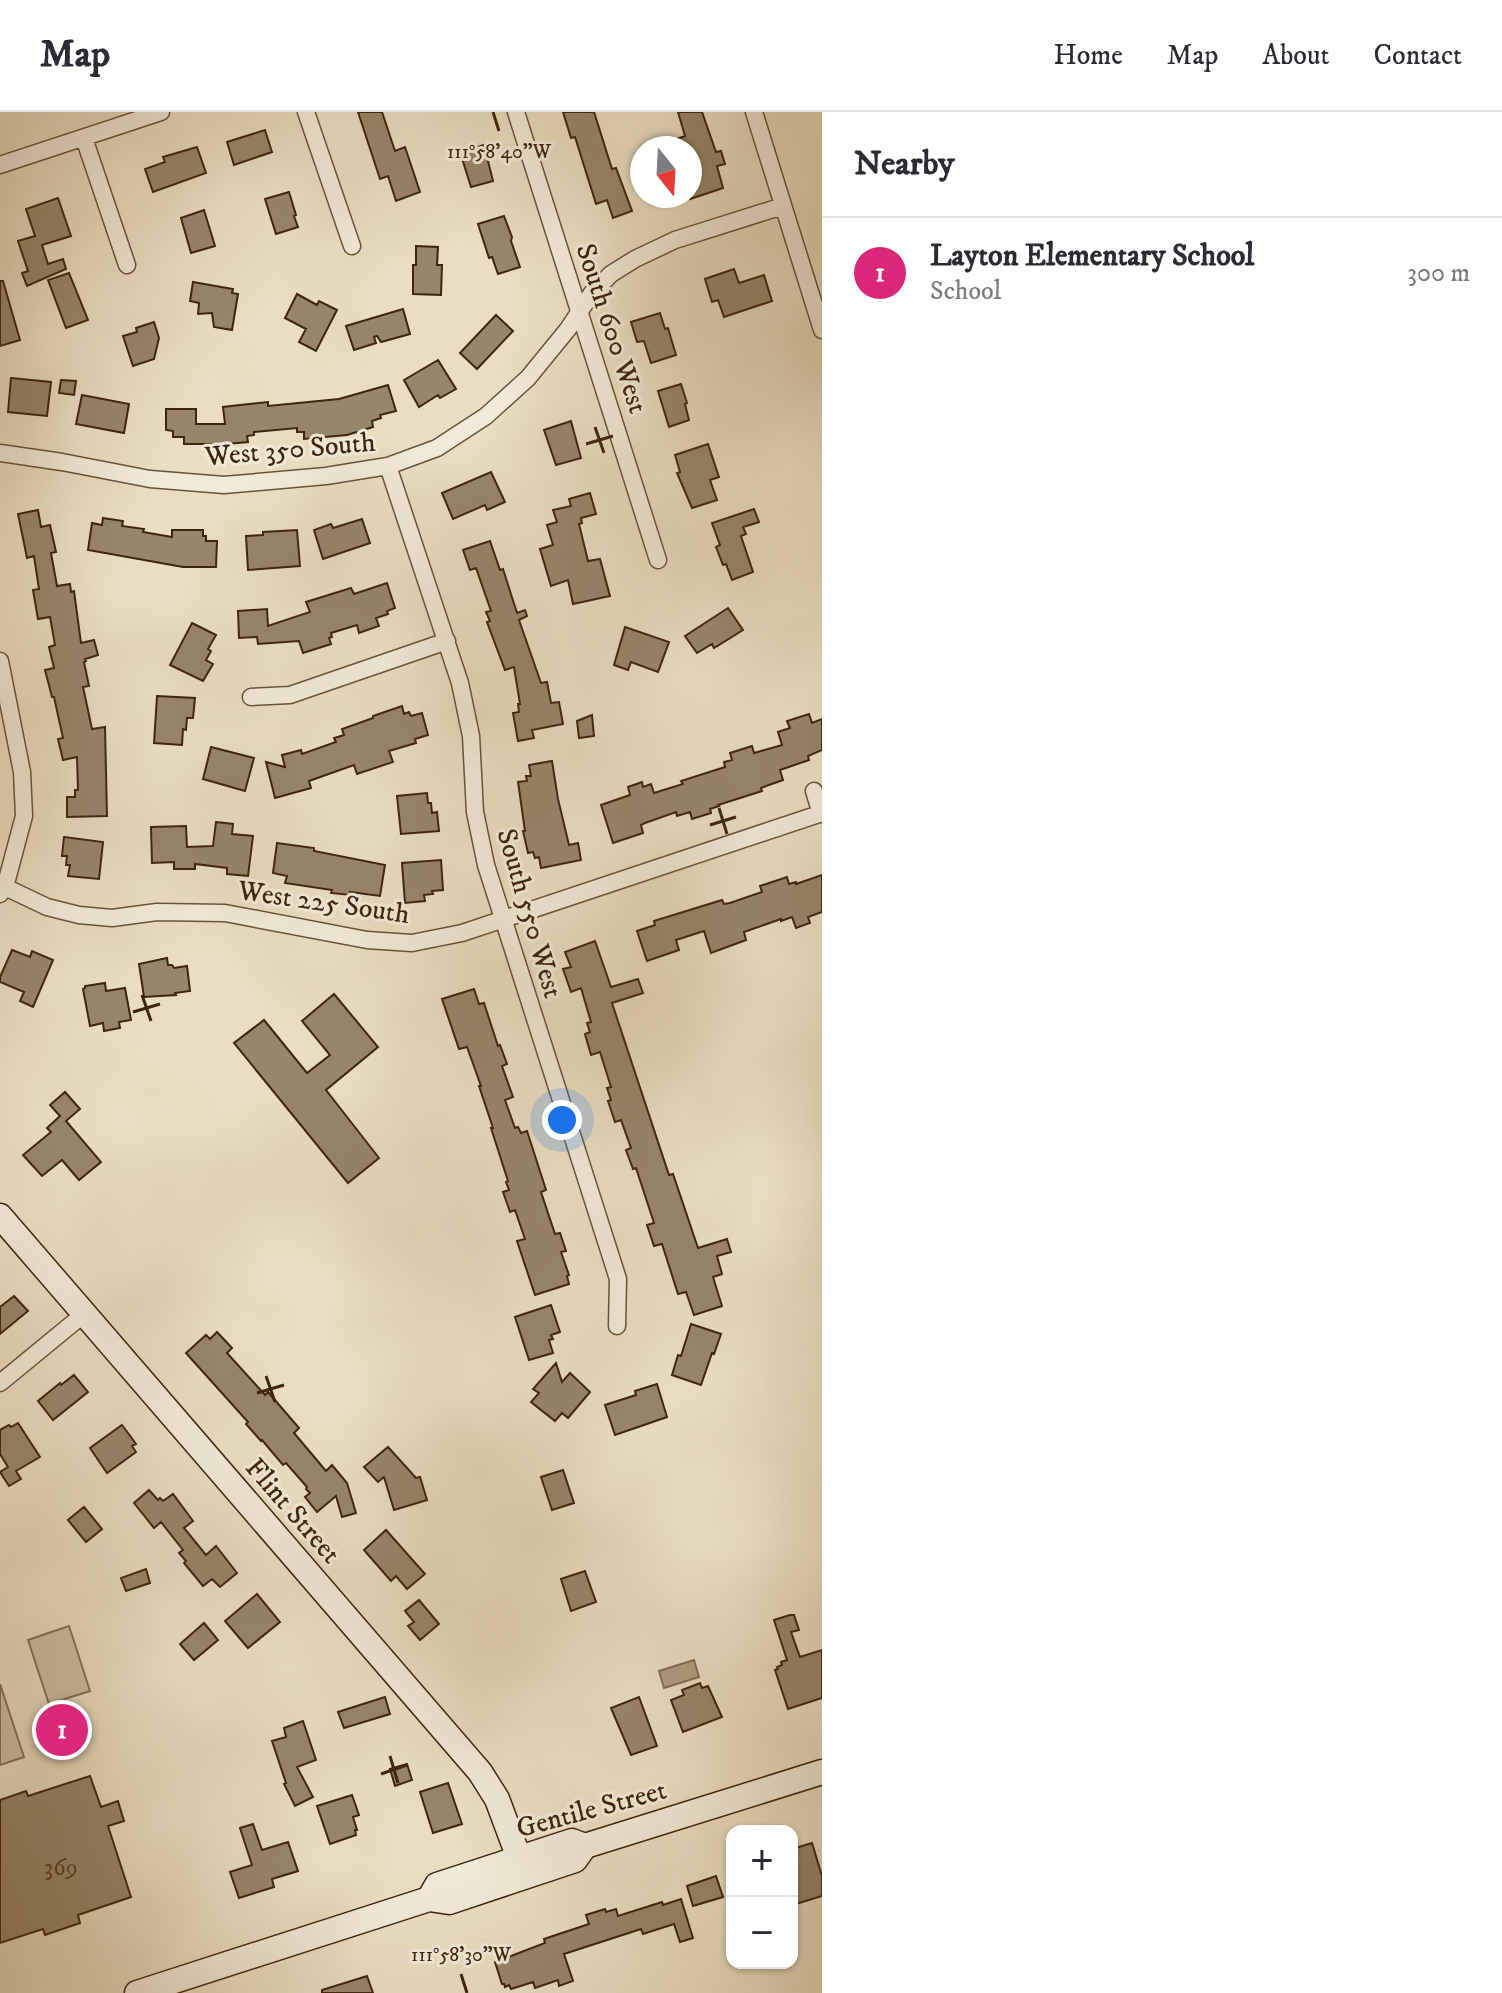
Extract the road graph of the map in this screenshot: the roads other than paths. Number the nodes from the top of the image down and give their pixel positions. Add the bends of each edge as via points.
1 (161, 112) edge
2 (306, 112) edge
3 (516, 112) edge
4 (754, 112) edge
5 (84, 138) junction
6 (0, 165) edge
7 (783, 206) junction
8 (352, 246) dead end
9 (127, 265) dead end
10 (581, 312) junction
11 (822, 330) edge
12 (0, 453) edge
13 (388, 466) junction
14 (658, 560) dead end
15 (447, 641) junction
16 (0, 661) edge
17 (251, 697) dead end
18 (814, 791) dead end
19 (821, 814) edge
20 (2, 891) edge
21 (504, 919) junction
22 (0, 1216) edge
23 (84, 1314) junction
24 (617, 1326) dead end
25 (0, 1383) edge
26 (822, 1772) edge
27 (583, 1849) junction
28 (519, 1858) junction
29 (432, 1899) junction
30 (137, 1993) edge

1 - 5 street
2 - 8 street
3 - 10 street, South 600 West
4 - 7 street
5 - 6 street
5 - 9 street
7 - 10 street, West 350 South via 675,240 635,259 611,274
7 - 11 street
10 - 13 street, West 350 South via 528,378 486,416 437,448
10 - 14 street, South 600 West
12 - 13 street, West 350 South via 150,479 224,485
13 - 15 street, South 550 West
15 - 17 street via 290,695
15 - 21 street, South 550 West via 471,736 475,812
16 - 20 street via 22,772 24,816
18 - 19 street
19 - 21 street, West 225 South
20 - 21 street, West 225 South via 79,915 225,913 367,940 412,943
21 - 24 street, South 550 West via 618,1279
22 - 23 main road, Flint Street
23 - 25 street
23 - 28 main road, Flint Street via 480,1772 497,1799
26 - 27 main road, Gentile Street
27 - 28 main road, Gentile Street via 529,1863
27 - 29 main road, Gentile Street via 575,1860 449,1902
28 - 29 main road, Gentile Street via 437,1885
29 - 30 main road, Gentile Street

